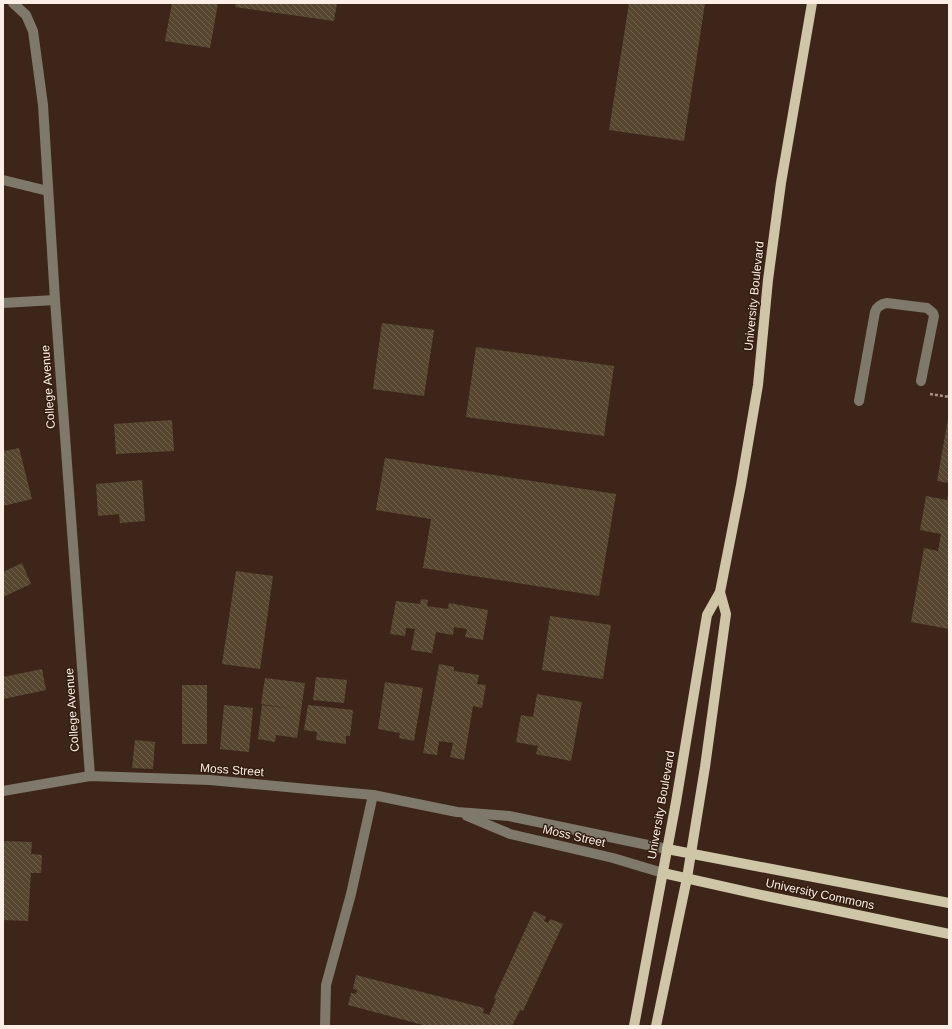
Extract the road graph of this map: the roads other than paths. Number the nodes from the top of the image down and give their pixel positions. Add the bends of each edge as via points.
1 (13, 3) edge
2 (812, 3) edge
3 (3, 180) edge
4 (48, 192) junction
5 (55, 300) junction
6 (3, 303) edge
7 (921, 381) dead end
8 (859, 401) dead end
9 (720, 592) junction
10 (90, 776) junction
11 (3, 791) edge
12 (373, 795) junction
13 (457, 812) junction
14 (667, 849) junction
15 (690, 854) junction
16 (663, 873) junction
17 (687, 878) junction
18 (949, 903) edge
19 (949, 934) edge
20 (325, 1026) edge
21 (634, 1026) edge
22 (656, 1026) edge

1 - 4 street, College Avenue via 26,15 33,31 43,105
2 - 9 main road, University Boulevard via 781,183 758,385
3 - 4 street
4 - 5 street, College Avenue
5 - 6 street
5 - 10 street, College Avenue
7 - 8 street via 933,313 927,308 883,303 875,312
9 - 14 main road, University Boulevard via 707,615
9 - 15 main road, University Boulevard via 726,614
10 - 11 street, Moss Street
10 - 12 street, Moss Street via 210,780
12 - 13 street, Moss Street
12 - 20 street via 351,894 326,985
13 - 14 street, Moss Street via 509,816
13 - 16 street, Moss Street via 510,834 613,858
14 - 15 main road, Moss Street
14 - 16 main road, University Boulevard
15 - 17 main road, University Boulevard
15 - 18 main road, University Commons
16 - 17 main road, Moss Street
16 - 21 main road, University Boulevard
17 - 19 main road, University Commons
17 - 22 main road, University Boulevard

